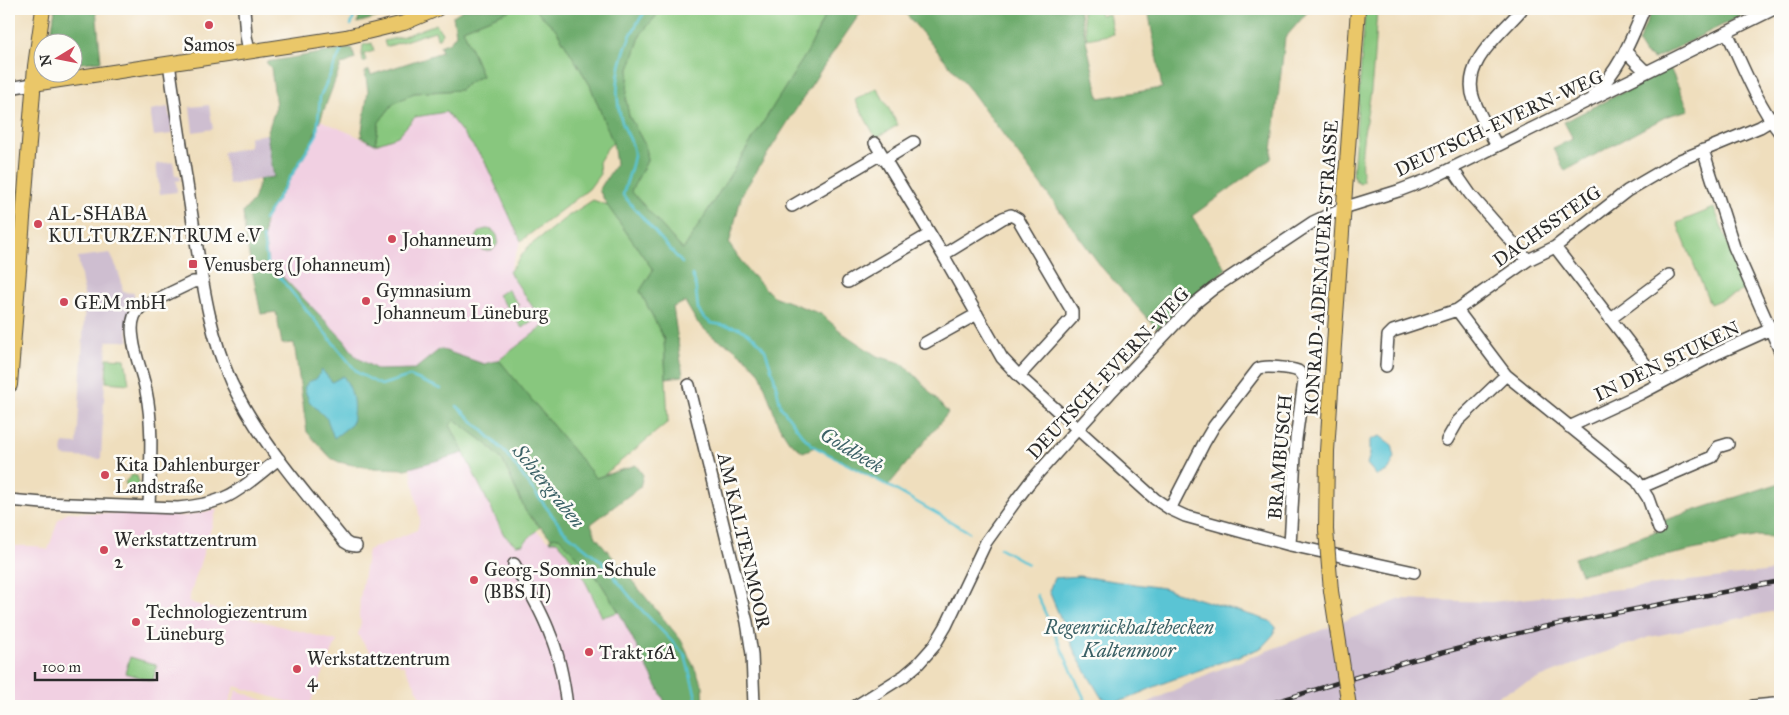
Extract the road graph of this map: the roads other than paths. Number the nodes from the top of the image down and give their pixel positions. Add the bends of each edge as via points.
1 (43, 9) edge
2 (244, 9) edge
3 (437, 9) edge
4 (1358, 9) edge
5 (1522, 9) edge
6 (1644, 9) edge
7 (1774, 9) edge
8 (1727, 32) junction
9 (249, 51) junction
10 (1626, 52) junction
11 (169, 63) junction
12 (1646, 72) junction
13 (33, 84) junction
14 (9, 88) edge
15 (1582, 104) junction
16 (1776, 118) edge
17 (1780, 133) edge
18 (914, 142) dead end
19 (875, 143) dead end
20 (1497, 146) junction
21 (1703, 150) junction
22 (883, 157) junction
23 (1452, 168) junction
24 (792, 206) dead end
25 (1343, 208) junction
26 (930, 234) junction
27 (1554, 247) junction
28 (14, 253) edge
29 (943, 255) junction
30 (1528, 260) junction
31 (1668, 275) dead end
32 (202, 280) junction
33 (848, 282) dead end
34 (1457, 310) junction
35 (978, 314) junction
36 (1610, 319) junction
37 (12, 326) edge
38 (1775, 327) edge
39 (925, 343) dead end
40 (1780, 351) edge
41 (1386, 366) dead end
42 (1506, 375) junction
43 (1019, 376) junction
44 (1660, 383) junction
45 (10, 385) edge
46 (689, 385) dead end
47 (1569, 427) junction
48 (1077, 429) junction
49 (1447, 440) dead end
50 (1728, 444) dead end
51 (279, 459) junction
52 (1642, 487) junction
53 (9, 500) edge
54 (149, 507) junction
55 (1170, 509) junction
56 (1659, 529) dead end
57 (1290, 545) junction
58 (356, 546) dead end
59 (514, 564) dead end
60 (1414, 572) dead end
61 (1780, 704) edge
62 (567, 706) edge
63 (754, 706) edge
64 (856, 706) edge
65 (1349, 706) edge
66 (1753, 706) edge

1 - 13 main road
2 - 9 street
3 - 9 main road via 386,28 346,37
4 - 25 main road, KONRAD-ADENAUER-STRASSE
5 - 20 street via 1473,69 1471,84 1475,101
6 - 10 street
7 - 8 street, DEUTSCH-EVERN-WEG
8 - 12 street, DEUTSCH-EVERN-WEG
8 - 16 street
9 - 11 main road
10 - 12 street
10 - 15 street via 1604,84
11 - 13 main road
11 - 32 street
12 - 15 street, DEUTSCH-EVERN-WEG
13 - 14 street
13 - 28 main road
15 - 20 street, DEUTSCH-EVERN-WEG
16 - 17 street
16 - 21 street, DACHSSTEIG
18 - 22 street
19 - 22 street
20 - 23 street, DEUTSCH-EVERN-WEG
21 - 27 street, DACHSSTEIG via 1622,194
21 - 38 street via 1734,248
22 - 24 street
22 - 26 street
23 - 25 street, DEUTSCH-EVERN-WEG via 1411,186
23 - 30 street via 1470,194
25 - 48 street, DEUTSCH-EVERN-WEG via 1313,222 1214,288 1176,322
25 - 65 main road, KONRAD-ADENAUER-STRASSE, bridge via 1327,451 1326,530 1331,591
26 - 29 street
26 - 33 street
27 - 30 street, DACHSSTEIG
27 - 36 street
28 - 37 main road
29 - 35 street
29 - 43 street via 1003,218 1011,215 1018,219 1072,311 1072,318
30 - 34 street, DACHSSTEIG
31 - 36 street
32 - 51 street via 215,338 230,380
32 - 54 street via 141,307 133,319 133,343 150,422
34 - 41 street, DACHSSTEIG via 1390,333
34 - 42 street
35 - 39 street
35 - 43 street via 1002,358
36 - 44 street
37 - 45 main road
38 - 40 street
38 - 44 street, IN DEN STUKEN
42 - 47 street
42 - 49 street via 1458,421
43 - 48 street
44 - 47 street, IN DEN STUKEN
46 - 63 street, AM KALTENMOOR via 747,622
47 - 52 street
48 - 55 street
48 - 64 street, DEUTSCH-EVERN-WEG via 1030,482 986,542 934,646 904,676
50 - 52 street via 1718,447 1712,457
51 - 54 street via 236,492 221,499 178,508
51 - 58 street via 345,542
52 - 56 street
53 - 54 street
55 - 57 street
55 - 57 street, BRAMBUSCH via 1209,435 1258,370 1266,366 1296,370 1304,381 1296,439
57 - 60 street
59 - 62 street via 551,635
61 - 66 street

